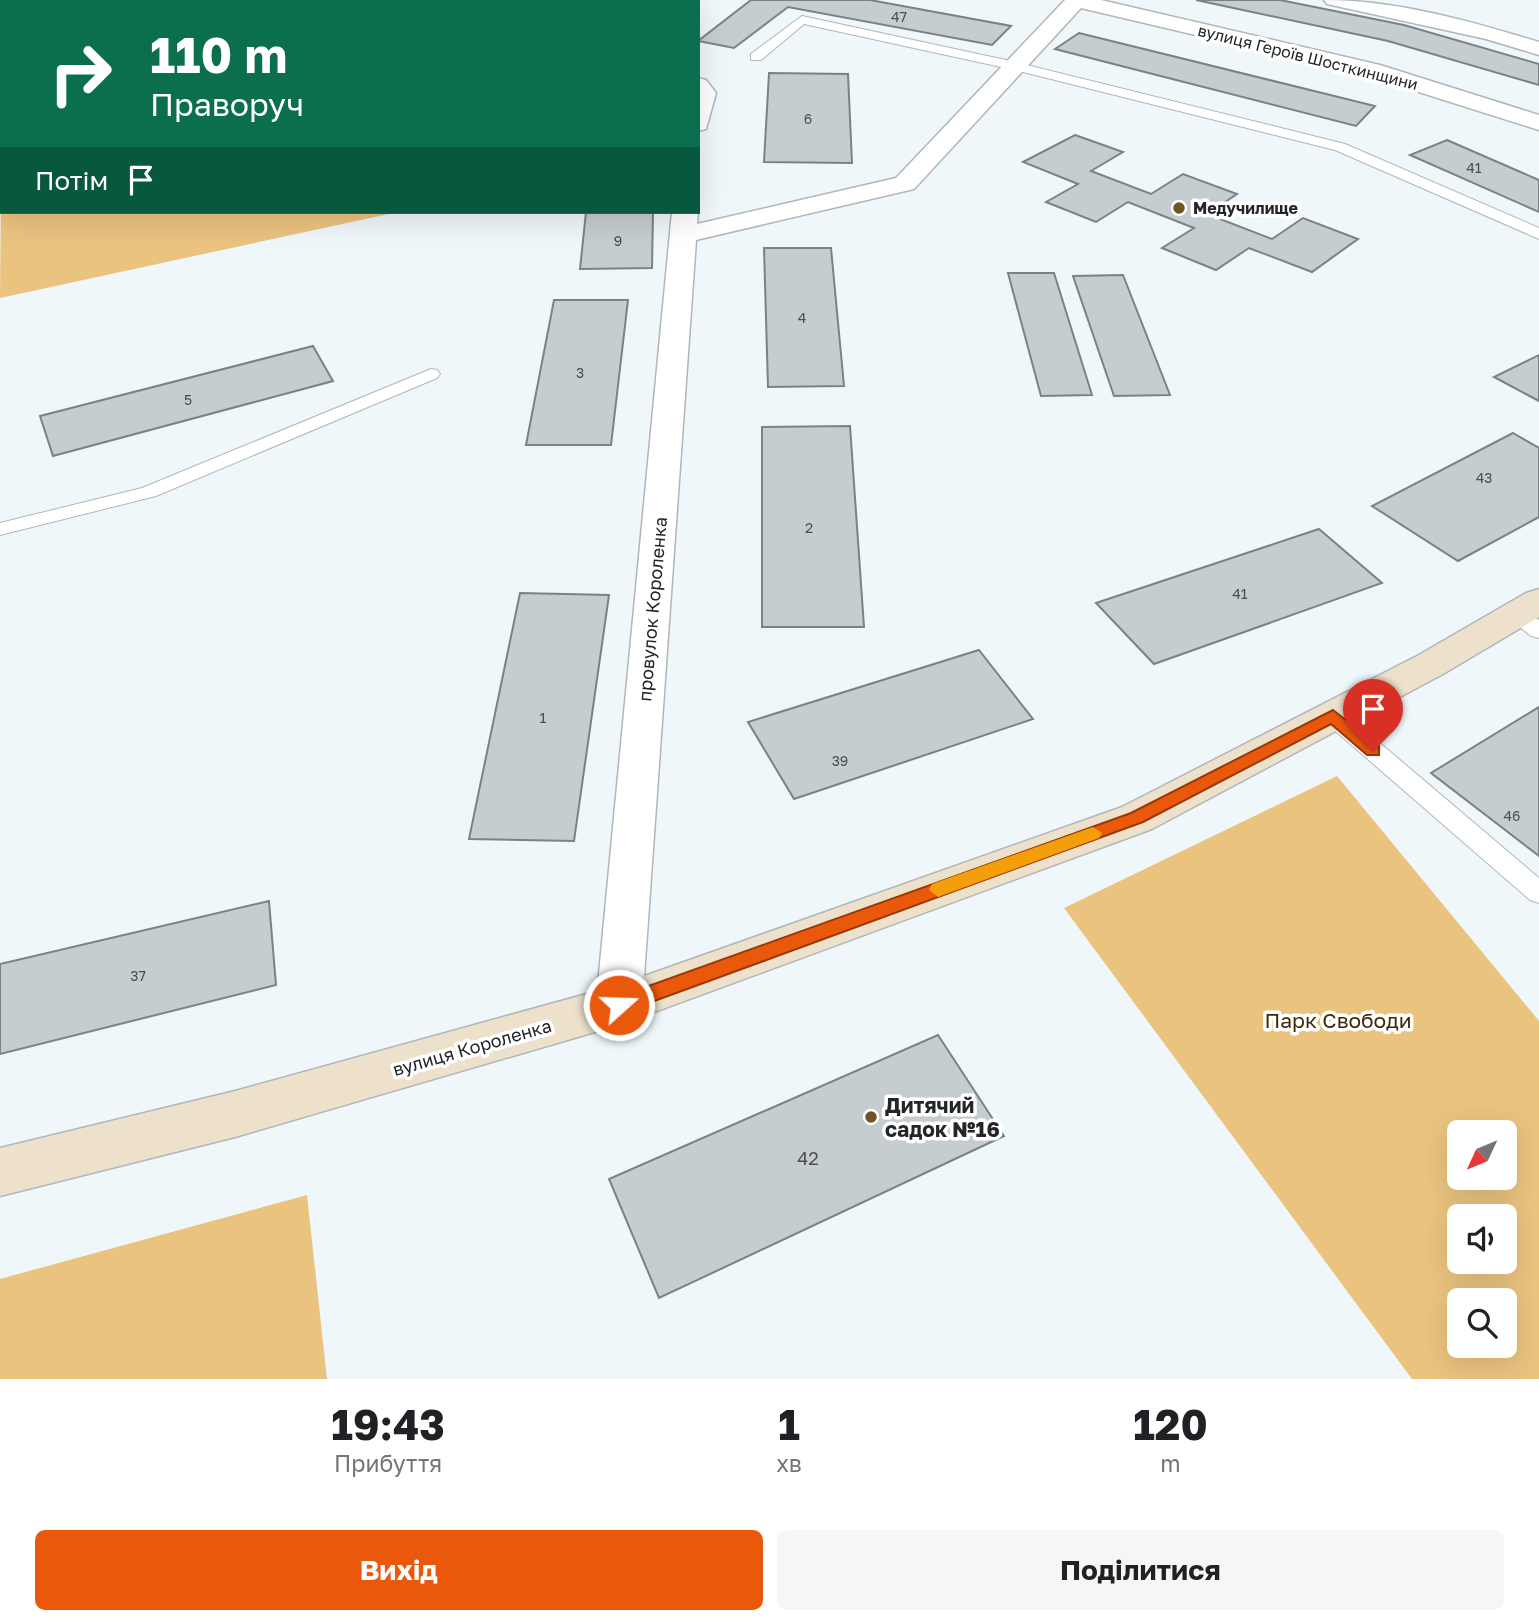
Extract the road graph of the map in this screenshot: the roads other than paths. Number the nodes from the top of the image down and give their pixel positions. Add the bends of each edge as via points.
1 (1076, 0) edge
2 (1334, 0) edge
3 (1539, 49) edge
4 (756, 57) dead end
5 (1015, 66) junction
6 (700, 87) edge
7 (700, 115) edge
8 (1539, 123) edge
9 (684, 223) edge
10 (1539, 234) edge
11 (431, 374) dead end
12 (0, 529) edge
13 (1531, 616) edge
14 (1333, 716) junction
15 (1539, 893) edge
16 (619, 1005) junction
17 (0, 1172) edge

1 - 5 street
1 - 8 street, вулиця Героїв Шосткинщини via 1372,71
2 - 3 street
4 - 5 lane via 802,20
5 - 9 street via 905,184
5 - 10 lane via 1340,147
6 - 7 street via 705,93
9 - 16 street, провулок Короленка
11 - 12 lane via 149,492
13 - 14 main road, вулиця Короленка
14 - 15 lane
14 - 16 main road, вулиця Короленка via 1137,818
16 - 17 main road, вулиця Короленка via 235,1114

